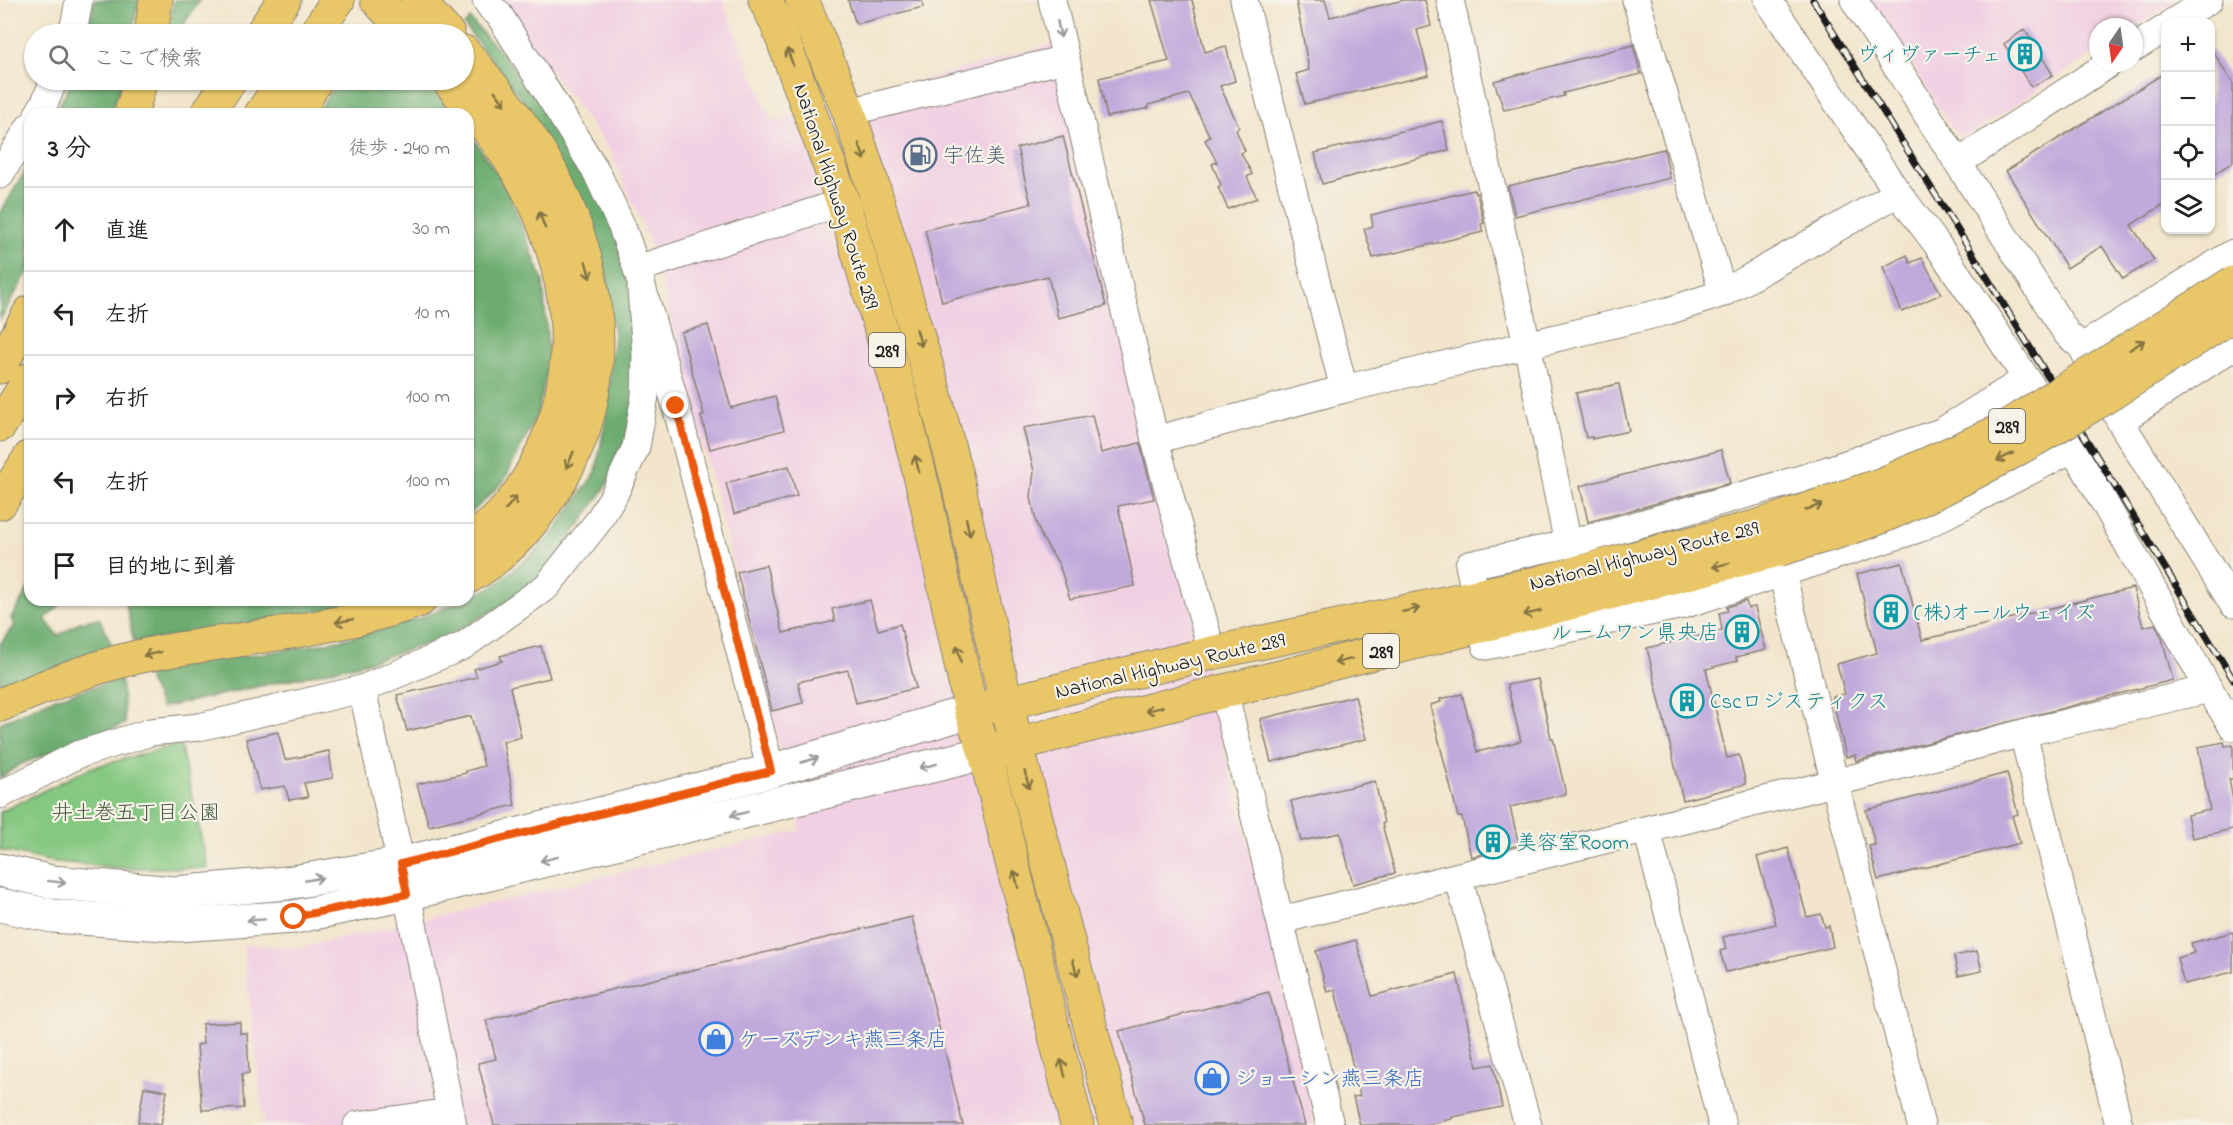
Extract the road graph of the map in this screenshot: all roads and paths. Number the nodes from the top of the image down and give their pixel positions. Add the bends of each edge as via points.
1 (79, 0) edge
2 (156, 0) edge
3 (338, 0) edge
4 (362, 0) edge
5 (377, 0) edge
6 (417, 0) edge
7 (486, 0) edge
8 (765, 0) edge
9 (802, 0) edge
10 (1052, 0) edge
11 (1244, 0) edge
12 (1450, 0) edge
13 (1636, 0) edge
14 (1768, 0) edge
15 (1854, 0) edge
16 (2209, 0) edge
17 (283, 1) edge
18 (2180, 18) edge
19 (74, 24) edge
20 (152, 24) edge
21 (268, 24) edge
22 (329, 24) edge
23 (335, 24) edge
24 (400, 24) edge
25 (439, 24) edge
26 (2161, 31) edge
27 (2143, 42) edge
28 (1065, 59) junction
29 (474, 65) edge
30 (2096, 72) edge
31 (50, 90) edge
32 (138, 90) edge
33 (223, 90) edge
34 (277, 90) edge
35 (310, 90) edge
36 (455, 90) edge
37 (42, 108) edge
38 (133, 108) edge
39 (211, 108) edge
40 (265, 108) edge
41 (300, 108) edge
42 (471, 108) edge
43 (474, 112) edge
44 (849, 112) junction
45 (24, 136) edge
46 (1959, 162) junction
47 (0, 176) edge
48 (1898, 193) junction
49 (843, 202) junction
50 (2233, 253) edge
51 (639, 280) junction
52 (2233, 283) edge
53 (1722, 293) junction
54 (2233, 315) edge
55 (24, 323) edge
56 (1527, 344) junction
57 (2082, 347) junction
58 (2233, 347) edge
59 (0, 367) edge
60 (2026, 379) junction
61 (24, 388) edge
62 (1344, 389) junction
63 (2120, 421) junction
64 (0, 426) edge
65 (1155, 440) junction
66 (2072, 449) junction
67 (24, 467) edge
68 (0, 503) edge
69 (474, 538) edge
70 (1568, 544) junction
71 (1773, 550) junction
72 (474, 574) edge
73 (2229, 588) edge
74 (404, 606) edge
75 (1478, 611) junction
76 (1212, 653) junction
77 (362, 689) junction
78 (2209, 689) junction
79 (1224, 692) junction
80 (1006, 703) junction
81 (0, 705) edge
82 (971, 711) junction
83 (2233, 727) edge
84 (2023, 733) junction
85 (1017, 743) junction
86 (985, 753) junction
87 (771, 771) junction
88 (1834, 783) junction
89 (0, 795) edge
90 (1647, 830) junction
91 (0, 870) edge
92 (1458, 877) junction
93 (404, 879) junction
94 (0, 905) edge
95 (1281, 920) junction
96 (452, 1119) edge
97 (357, 1125) edge
98 (1077, 1125) edge
99 (1116, 1125) edge
100 (1330, 1125) edge
101 (1528, 1125) edge
102 (1722, 1125) edge
103 (1921, 1125) edge
104 (2119, 1125) edge

1 - 19 street
2 - 20 highway
3 - 22 highway
4 - 23 highway
5 - 24 highway
6 - 25 highway
7 - 51 street via 498,13 596,171 622,227
49 -> 8 highway, National Highway Route 289 / 289
9 - 44 highway, National Highway Route 289 / 289
10 -> 28 street
11 - 62 street
12 - 56 street
13 - 53 street
14 - 48 street
15 - 46 street
16 - 18 street
17 - 21 highway
26 - 27 street
28 - 44 street
28 - 65 street
29 -> 72 highway via 526,132 558,185 579,236 594,292 598,339 592,394 568,466 545,506 517,540
30 - 46 street
31 - 37 street
32 - 38 highway
33 - 39 highway
34 - 40 highway
35 - 41 highway
42 -> 36 highway
69 -> 43 highway via 497,519 522,489 541,455 556,421 568,342 565,298 554,252 537,209 516,171
44 -> 80 highway, National Highway Route 289 / 289 via 935,395
45 - 47 street
46 - 57 street via 2067,334
48 - 53 street
48 - 60 street
49 - 51 street
82 -> 49 highway, National Highway Route 289 / 289 via 898,387
50 - 57 street
51 - 77 street via 646,354 642,417 636,447 615,495 597,523 547,586 463,646
51 - 87 street via 676,406
71 -> 52 highway, National Highway Route 289 / 289, bridge via 1882,484 2000,431
53 - 56 street via 1668,311
54 -> 71 highway, National Highway Route 289 / 289, bridge via 2014,452 1889,514
55 - 59 highway
56 - 62 street
56 - 70 street
57 - 63 street
58 - 63 street
60 - 66 street
60 - 70 street via 1941,432 1801,479
61 - 64 highway
62 - 65 street
63 - 73 street
65 - 76 street
66 - 71 street via 1918,530
66 - 78 street
67 - 68 highway
70 - 75 street via 1469,565
71 - 75 highway, National Highway Route 289 / 289 via 1533,584
71 - 75 street via 1683,605 1486,646
71 - 88 street
74 -> 81 highway via 349,621 153,654 85,672
76 -> 75 highway, National Highway Route 289 / 289
75 -> 79 highway, National Highway Route 289 / 289
76 - 80 highway, National Highway Route 289 / 289
77 - 89 street via 199,727 151,732 77,755
77 - 93 street
78 - 83 street
78 - 84 street
79 -> 85 highway, National Highway Route 289 / 289
79 - 95 street
80 - 82 highway, National Highway Route 289 / 289
80 - 85 highway, National Highway Route 289 / 289
82 - 86 highway, National Highway Route 289 / 289
87 -> 82 street
84 - 88 street
84 - 104 street
85 - 86 highway, National Highway Route 289 / 289
85 -> 99 highway, National Highway Route 289 / 289
86 -> 93 street
98 -> 86 highway, National Highway Route 289 / 289
87 - 93 street
88 - 90 street
88 - 103 street
90 - 92 street
90 - 102 street
91 -> 93 street via 51,882 174,893 287,883
92 - 95 street
92 - 101 street
93 -> 94 street via 294,917 178,925 52,916
93 - 96 street
95 - 100 street
96 - 97 street

